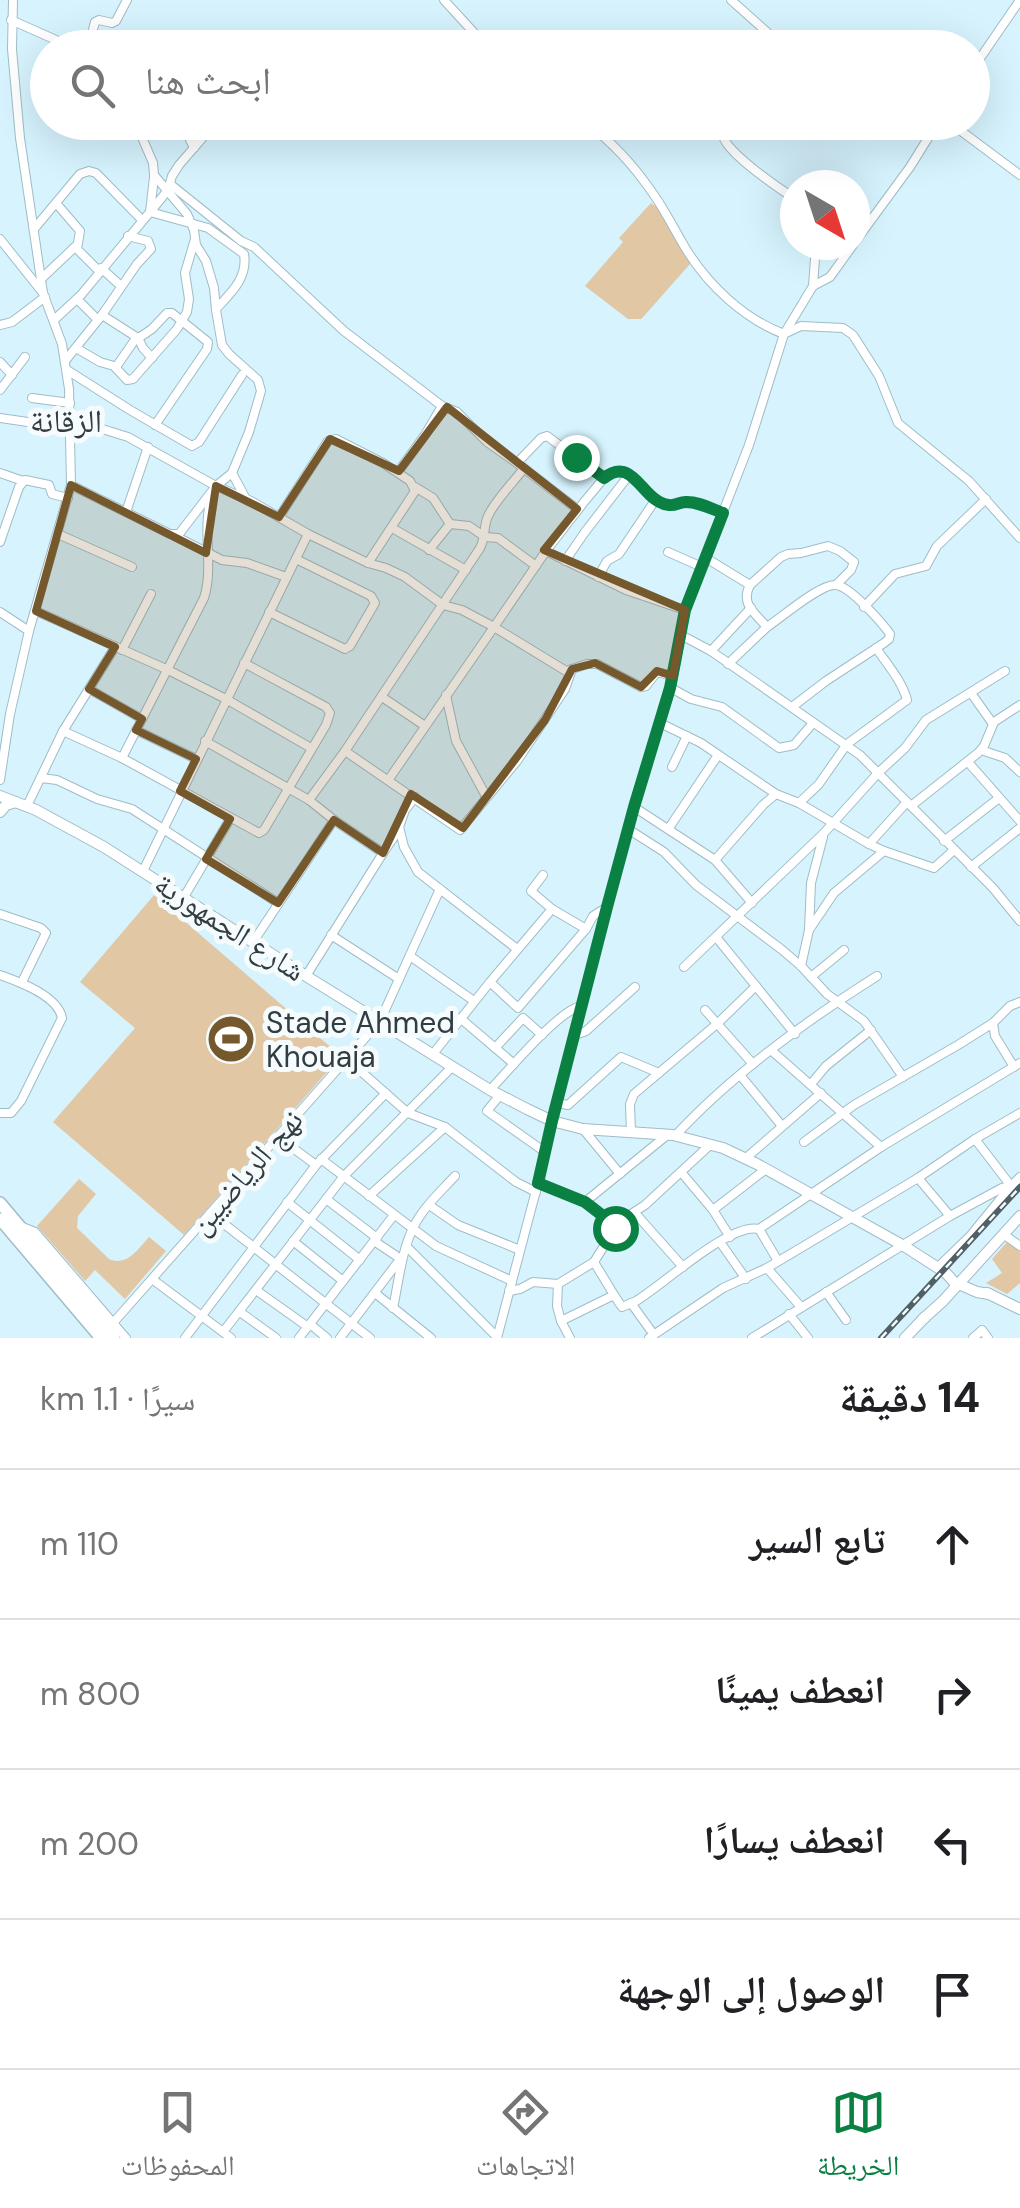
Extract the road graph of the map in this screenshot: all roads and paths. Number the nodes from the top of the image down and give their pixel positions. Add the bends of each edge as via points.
1 (13, 0) edge
2 (128, 0) edge
3 (444, 0) edge
4 (730, 0) edge
5 (1020, 0) edge
6 (12, 20) junction
7 (34, 30) edge
8 (94, 30) edge
9 (472, 30) edge
10 (765, 30) edge
11 (990, 44) edge
12 (142, 140) edge
13 (190, 140) edge
14 (202, 140) edge
15 (607, 140) edge
16 (725, 140) edge
17 (927, 140) edge
18 (973, 140) edge
19 (194, 148) junction
20 (154, 175) junction
21 (1020, 175) edge
22 (169, 187) junction
23 (780, 189) edge
24 (56, 203) junction
25 (150, 212) junction
26 (142, 220) junction
27 (191, 222) junction
28 (870, 222) edge
29 (34, 229) junction
30 (128, 236) junction
31 (0, 238) edge
32 (195, 240) junction
33 (77, 245) junction
34 (815, 260) edge
35 (842, 260) edge
36 (100, 270) junction
37 (41, 279) junction
38 (122, 286) junction
39 (813, 286) junction
40 (44, 295) junction
41 (77, 299) junction
42 (216, 310) junction
43 (100, 317) junction
44 (54, 320) junction
45 (181, 322) junction
46 (0, 325) edge
47 (784, 334) junction
48 (138, 338) junction
49 (76, 348) junction
50 (25, 357) dead end
51 (152, 358) junction
52 (0, 362) edge
53 (66, 365) junction
54 (116, 367) junction
55 (12, 375) junction
56 (242, 376) dead end
57 (0, 390) edge
58 (32, 398) dead end
59 (70, 402) junction
60 (442, 406) junction
61 (0, 418) edge
62 (70, 424) junction
63 (155, 425) junction
64 (148, 447) junction
65 (521, 465) junction
66 (398, 472) junction
67 (232, 473) junction
68 (0, 474) edge
69 (630, 475) junction
70 (604, 478) junction
71 (23, 481) junction
72 (71, 484) junction
73 (414, 487) junction
74 (214, 488) junction
75 (68, 498) junction
76 (656, 498) junction
77 (246, 499) junction
78 (986, 499) junction
79 (577, 509) junction
80 (126, 512) junction
81 (723, 513) junction
82 (4, 517) edge
83 (278, 518) junction
84 (450, 524) junction
85 (392, 528) junction
86 (58, 534) junction
87 (308, 534) junction
88 (175, 536) junction
89 (486, 537) junction
90 (1020, 538) edge
91 (0, 540) edge
92 (430, 550) junction
93 (546, 551) junction
94 (668, 552) dead end
95 (206, 553) junction
96 (296, 559) junction
97 (565, 561) junction
98 (704, 562) junction
99 (368, 563) junction
100 (536, 566) junction
101 (132, 567) dead end
102 (466, 570) junction
103 (598, 577) junction
104 (286, 578) junction
105 (750, 585) junction
106 (836, 585) junction
107 (151, 594) dead end
108 (443, 605) junction
109 (864, 607) junction
110 (751, 608) junction
111 (685, 610) junction
112 (36, 611) junction
113 (0, 612) edge
114 (269, 612) junction
115 (767, 627) junction
116 (494, 628) junction
117 (29, 631) junction
118 (682, 635) junction
119 (119, 648) junction
120 (876, 648) junction
121 (712, 651) junction
122 (244, 663) junction
123 (728, 664) junction
124 (572, 669) junction
125 (166, 670) junction
126 (1005, 671) dead end
127 (673, 676) junction
128 (670, 688) junction
129 (88, 689) junction
130 (971, 693) junction
131 (446, 695) junction
132 (382, 697) junction
133 (226, 699) junction
134 (1020, 704) edge
135 (792, 707) junction
136 (142, 719) junction
137 (812, 722) junction
138 (660, 723) junction
139 (993, 724) junction
140 (425, 726) junction
141 (136, 730) junction
142 (63, 731) junction
143 (688, 736) junction
144 (206, 740) junction
145 (2, 742) edge
146 (847, 744) junction
147 (310, 748) junction
148 (981, 750) junction
149 (345, 752) junction
150 (718, 755) junction
151 (122, 758) junction
152 (196, 760) junction
153 (968, 762) junction
154 (672, 768) dead end
155 (1020, 772) edge
156 (878, 773) junction
157 (41, 778) junction
158 (389, 779) junction
159 (0, 780) edge
160 (289, 787) junction
161 (180, 792) junction
162 (776, 794) junction
163 (0, 796) edge
164 (486, 796) junction
165 (415, 797) junction
166 (998, 798) junction
167 (310, 800) junction
168 (799, 803) junction
169 (22, 804) junction
170 (909, 804) junction
171 (634, 807) junction
172 (0, 812) edge
173 (230, 819) junction
174 (334, 820) junction
175 (832, 824) junction
176 (1020, 825) edge
177 (399, 827) junction
178 (669, 828) junction
179 (628, 829) junction
180 (162, 830) junction
181 (824, 833) junction
182 (944, 840) junction
183 (869, 844) junction
184 (954, 850) junction
185 (406, 851) junction
186 (884, 851) junction
187 (383, 852) junction
188 (206, 859) junction
189 (716, 860) junction
190 (970, 867) junction
191 (143, 871) junction
192 (543, 875) dead end
193 (440, 888) junction
194 (184, 897) junction
195 (278, 903) junction
196 (752, 903) junction
197 (607, 907) junction
198 (552, 908) junction
199 (0, 914) edge
200 (737, 917) junction
201 (1020, 921) edge
202 (586, 929) junction
203 (809, 930) junction
204 (331, 936) junction
205 (716, 937) junction
206 (253, 942) junction
207 (517, 949) junction
208 (844, 950) dead end
209 (410, 956) junction
210 (801, 966) junction
211 (684, 967) dead end
212 (0, 975) edge
213 (306, 976) junction
214 (876, 976) dead end
215 (812, 977) junction
216 (399, 979) junction
217 (22, 982) junction
218 (490, 982) junction
219 (756, 986) junction
220 (635, 987) dead end
221 (474, 1001) junction
222 (837, 1001) junction
223 (1020, 1002) edge
224 (581, 1006) junction
225 (518, 1008) junction
226 (705, 1010) dead end
227 (460, 1018) junction
228 (523, 1018) junction
229 (380, 1021) junction
230 (994, 1022) junction
231 (718, 1023) junction
232 (871, 1030) junction
233 (575, 1034) junction
234 (794, 1034) junction
235 (542, 1036) junction
236 (495, 1048) junction
237 (772, 1050) junction
238 (433, 1054) junction
239 (346, 1058) junction
240 (514, 1064) junction
241 (754, 1064) junction
242 (1017, 1065) edge
243 (452, 1066) junction
244 (660, 1073) junction
245 (740, 1075) junction
246 (903, 1076) junction
247 (811, 1084) junction
248 (495, 1092) junction
249 (386, 1093) junction
250 (821, 1093) junction
251 (557, 1103) junction
252 (0, 1113) edge
253 (1020, 1113) edge
254 (408, 1114) junction
255 (844, 1114) junction
256 (552, 1121) junction
257 (782, 1126) junction
258 (444, 1127) junction
259 (583, 1129) junction
260 (631, 1133) junction
261 (671, 1135) junction
262 (278, 1136) junction
263 (975, 1139) junction
264 (804, 1142) dead end
265 (710, 1144) junction
266 (880, 1147) junction
267 (545, 1152) junction
268 (746, 1158) junction
269 (318, 1162) junction
270 (766, 1169) junction
271 (680, 1172) junction
272 (620, 1174) junction
273 (344, 1176) junction
274 (454, 1176) dead end
275 (1020, 1177) edge
276 (918, 1178) junction
277 (1011, 1186) junction
278 (537, 1188) junction
279 (810, 1195) junction
280 (369, 1196) junction
281 (326, 1199) junction
282 (0, 1202) edge
283 (287, 1202) junction
284 (585, 1202) junction
285 (428, 1205) junction
286 (713, 1210) junction
287 (210, 1213) junction
288 (635, 1213) junction
289 (394, 1215) junction
290 (950, 1216) junction
291 (1020, 1216) edge
292 (851, 1218) junction
293 (0, 1219) edge
294 (309, 1220) junction
295 (19, 1225) junction
296 (616, 1226) junction
297 (412, 1228) junction
298 (759, 1229) junction
299 (1003, 1234) junction
300 (730, 1237) junction
301 (376, 1239) junction
302 (292, 1241) junction
303 (720, 1242) junction
304 (904, 1246) junction
305 (1020, 1246) edge
306 (253, 1247) junction
307 (520, 1250) junction
308 (404, 1253) junction
309 (360, 1260) junction
310 (778, 1261) junction
311 (594, 1262) junction
312 (275, 1264) junction
313 (683, 1267) junction
314 (767, 1268) junction
315 (953, 1277) junction
316 (152, 1279) junction
317 (746, 1279) junction
318 (343, 1281) junction
319 (512, 1281) junction
320 (558, 1284) junction
321 (256, 1290) junction
322 (509, 1291) junction
323 (375, 1292) junction
324 (826, 1292) junction
325 (614, 1294) junction
326 (632, 1303) junction
327 (326, 1304) junction
328 (801, 1307) junction
329 (393, 1308) junction
330 (1020, 1309) edge
331 (240, 1312) junction
332 (790, 1314) junction
333 (201, 1315) junction
334 (846, 1320) dead end
335 (561, 1321) junction
336 (113, 1323) junction
337 (351, 1323) junction
338 (309, 1326) junction
339 (985, 1334) edge
340 (227, 1335) edge
341 (425, 1336) edge
342 (651, 1336) edge
343 (758, 1336) edge
344 (101, 1338) edge
345 (114, 1338) edge
346 (126, 1338) edge
347 (185, 1338) edge
348 (276, 1338) edge
349 (300, 1338) edge
350 (327, 1338) edge
351 (340, 1338) edge
352 (370, 1338) edge
353 (497, 1338) edge
354 (570, 1338) edge
355 (808, 1338) edge
356 (905, 1338) edge
357 (973, 1338) edge

1 - 6 street
2 - 8 street via 116,21 100,20
3 - 9 street
4 - 10 street
5 - 11 street
6 - 7 street
6 - 29 street
12 - 20 street
13 - 19 street
14 - 19 street
15 - 47 street via 638,173 708,277 741,310
16 - 23 street
17 - 28 street
18 - 21 street
19 - 22 street
20 - 22 street
20 - 25 street
22 - 25 street
22 - 27 street
22 - 60 street via 254,247 344,331
24 - 26 street via 90,170
24 - 29 street
24 - 33 street via 80,231
25 - 26 street
25 - 27 street
26 - 30 street
27 - 32 street
27 - 42 street via 246,257 242,277
29 - 37 street
30 - 36 street
30 - 38 street via 148,241 150,249
31 - 40 street
32 - 42 street
32 - 45 street
33 - 36 street
33 - 37 street
34 - 39 street
35 - 39 street
36 - 38 street
36 - 41 street
37 - 40 street
38 - 43 street
39 - 47 street
40 - 44 street
40 - 46 street
41 - 43 street
41 - 44 street
42 - 67 street via 222,344 261,391
43 - 48 street
43 - 49 street
44 - 53 street
45 - 48 street via 167,312
45 - 51 street
45 - 63 street via 208,346
47 - 78 street via 801,326 848,330 879,376 898,423
47 - 81 street
48 - 51 street
48 - 54 street
49 - 53 street
49 - 54 street
50 - 55 street
51 - 54 street via 131,380
52 - 55 street
53 - 59 street
53 - 63 street
55 - 57 street
56 - 63 street via 195,445
58 - 59 street
59 - 62 street
60 - 65 street
60 - 66 street
61 - 62 street
62 - 64 street via 113,431
62 - 72 street
64 - 74 street
64 - 80 street
65 - 70 street via 548,436
65 - 79 street
65 - 89 street via 489,514
66 - 73 street
66 - 83 street via 330,439
67 - 74 street
67 - 77 street
68 - 71 street
69 - 70 street via 621,470
69 - 76 street
69 - 97 street
70 - 79 street
71 - 75 street via 49,484 52,494
71 - 82 street
72 - 75 street
72 - 80 street
73 - 84 street via 433,498
73 - 85 street
74 - 77 street
74 - 88 street
74 - 95 street
75 - 86 street
76 - 81 street
76 - 103 street
77 - 83 street
78 - 90 street
78 - 109 street via 937,546 926,566 895,574
79 - 93 street
80 - 88 street
81 - 98 street
82 - 91 street
83 - 87 street
84 - 89 street
84 - 92 street
85 - 92 street
85 - 99 street
86 - 101 street
86 - 112 street
87 - 96 street
87 - 99 street
88 - 95 street
89 - 100 street via 498,538
89 - 102 street
92 - 102 street
93 - 97 street
93 - 100 street
94 - 98 street
95 - 104 street
95 - 125 street via 204,598
96 - 104 street
96 - 114 street via 376,603 345,649
97 - 103 street
98 - 105 street
98 - 111 street
99 - 108 street via 405,577
100 - 116 street
102 - 108 street
103 - 111 street
104 - 114 street
105 - 106 street via 786,554 828,546 854,562
105 - 110 street
106 - 109 street
106 - 115 street
107 - 119 street
108 - 116 street
108 - 132 street
109 - 120 street via 890,634
110 - 115 street
110 - 121 street
111 - 118 street
112 - 117 street
112 - 119 street
113 - 117 street
114 - 122 street
115 - 123 street
116 - 124 street
116 - 131 street
117 - 145 street
118 - 121 street
118 - 127 street
119 - 125 street
119 - 129 street
120 - 135 street
120 - 146 street via 907,698
121 - 123 street
122 - 133 street
122 - 147 street via 329,710
123 - 135 street
124 - 127 street via 597,664 641,687 657,672
124 - 164 street via 545,720
125 - 133 street
125 - 136 street
126 - 130 street
127 - 128 street
128 - 137 street via 722,707 780,748 794,745
128 - 138 street
129 - 136 street
129 - 142 street
130 - 139 street
130 - 156 street via 926,720
131 - 140 street
131 - 164 street via 456,742
132 - 140 street
132 - 149 street
133 - 144 street
133 - 147 street
134 - 139 street
135 - 137 street
136 - 141 street
137 - 146 street
138 - 143 street
138 - 171 street
139 - 148 street
140 - 158 street
141 - 151 street
141 - 152 street
142 - 151 street
142 - 157 street
143 - 150 street
143 - 154 street
144 - 152 street
144 - 160 street
145 - 159 street
146 - 156 street
146 - 168 street
147 - 160 street
148 - 153 street
148 - 155 street
149 - 158 street
149 - 167 street
150 - 162 street
150 - 178 street
151 - 161 street
152 - 161 street
153 - 166 street
153 - 170 street
156 - 170 street
156 - 175 street
157 - 169 street
157 - 180 street via 127,806
158 - 165 street
160 - 167 street
160 - 173 street via 261,832
161 - 173 street
161 - 180 street
162 - 168 street
162 - 189 street
163 - 169 main road, شارع الجمهورية
164 - 165 street via 460,830
165 - 177 street
166 - 176 street
166 - 182 street
167 - 174 street
168 - 175 street
169 - 172 main road
169 - 191 main road, شارع الجمهورية
170 - 182 street
170 - 183 street
171 - 178 street
171 - 179 street
173 - 188 street
174 - 187 street
174 - 195 street
175 - 181 street
175 - 183 street
176 - 190 street
177 - 185 street
177 - 187 street
178 - 189 street
179 - 197 street
179 - 200 street
180 - 188 street
180 - 191 street
181 - 196 street
181 - 203 street via 811,883
182 - 184 street
183 - 186 street
184 - 186 street via 934,868
184 - 190 street
185 - 187 street
185 - 193 street via 423,877
186 - 203 street via 834,893
187 - 204 street
188 - 194 street
188 - 195 street
189 - 196 street
190 - 201 street
191 - 194 main road, شارع الجمهورية
192 - 198 street via 532,893
193 - 207 street
193 - 209 street, نهج الرياضيين
194 - 206 main road, شارع الجمهورية
195 - 206 street
196 - 200 street
197 - 202 street
197 - 224 street
198 - 202 street
198 - 207 street
199 - 217 street via 46,933
200 - 205 street
200 - 210 street
202 - 225 street
203 - 210 street
204 - 213 street
204 - 216 street
205 - 211 street
205 - 219 street
206 - 213 main road, شارع الجمهورية
207 - 218 street
208 - 215 street
209 - 216 street, نهج الرياضيين
209 - 221 street
210 - 215 street
212 - 217 street
213 - 229 main road, شارع الجمهورية
214 - 222 street
215 - 222 street
216 - 229 street, نهج الرياضيين
217 - 252 street via 58,1005 62,1018 20,1101 11,1113
218 - 221 street
218 - 225 street
219 - 231 street
219 - 234 street
220 - 233 street
221 - 227 street
222 - 232 street
222 - 234 street
223 - 230 street
224 - 233 street
224 - 235 street
225 - 228 street
226 - 231 street
227 - 236 street
227 - 238 street
228 - 235 street
228 - 236 street
229 - 238 main road, شارع الجمهورية
229 - 239 street, نهج الرياضيين
230 - 242 street via 995,1036
230 - 246 street
231 - 241 street
231 - 244 street
232 - 246 street
232 - 247 street
233 - 251 street
234 - 237 street
235 - 240 street
236 - 240 street
237 - 241 street
237 - 247 street
238 - 243 main road, شارع الجمهورية
239 - 249 street
239 - 262 street, نهج الرياضيين
240 - 248 street
241 - 245 street
242 - 266 street
243 - 248 main road, شارع الجمهورية
243 - 254 street
244 - 251 street via 620,1057 568,1104
244 - 260 street via 631,1099
245 - 257 street
245 - 261 street
246 - 255 street
247 - 250 street
248 - 256 main road, شارع الجمهورية
248 - 267 street via 487,1111
249 - 254 street
249 - 269 street
250 - 255 street
250 - 257 street
251 - 256 street
253 - 263 street
254 - 258 street
254 - 273 street
255 - 264 street
255 - 266 street
256 - 259 main road, شارع الجمهورية
256 - 267 street
257 - 268 street
258 - 278 street via 516,1182
258 - 280 street
259 - 260 main road, شارع الجمهورية
259 - 272 street
260 - 261 main road, شارع الجمهورية
261 - 265 main road, شارع الجمهورية
261 - 272 street
262 - 269 street
262 - 287 street, نهج الرياضيين
263 - 276 street
263 - 277 street
265 - 268 main road, شارع الجمهورية
265 - 271 street
266 - 279 street
267 - 278 street
268 - 270 main road, شارع الجمهورية
269 - 273 street
269 - 283 street
270 - 279 main road, شارع الجمهورية
270 - 286 street
271 - 286 street
271 - 288 street
272 - 284 street
273 - 280 street
273 - 281 street
274 - 285 street
275 - 277 street
276 - 290 street
276 - 292 street
277 - 290 street
277 - 315 street via 971,1234
278 - 284 street
278 - 307 street
279 - 292 main road, شارع الجمهورية
279 - 298 street
280 - 289 street
281 - 294 street
281 - 301 street
282 - 295 main road
283 - 294 street
283 - 306 street
284 - 296 street
285 - 297 street
285 - 307 street
286 - 300 street
287 - 306 street
287 - 316 street, نهج الرياضيين
288 - 296 street
288 - 313 street
289 - 297 street
289 - 301 street
290 - 304 street
291 - 299 main road
292 - 304 main road, شارع الجمهورية
292 - 310 street
293 - 344 main road
294 - 302 street
294 - 309 street
295 - 336 street via 35,1232
295 - 345 main road
296 - 311 street
297 - 308 street
297 - 319 street via 446,1252
298 - 300 street
298 - 310 street
299 - 305 street
299 - 315 main road
300 - 303 street
301 - 308 street
301 - 309 street
302 - 312 street
302 - 318 street
303 - 313 street
303 - 317 street
304 - 315 main road, شارع الجمهورية
304 - 324 street
306 - 312 street
306 - 333 street
307 - 319 street
308 - 323 street
308 - 329 street
308 - 353 street
309 - 318 street
310 - 314 street
311 - 320 street
311 - 325 street
312 - 321 street
312 - 327 street
313 - 326 street
314 - 317 street
314 - 328 street
315 - 330 main road, شارع الجمهورية
315 - 356 main road
316 - 333 street
316 - 336 street, نهج الرياضيين
317 - 342 street
318 - 327 street
319 - 322 street
320 - 322 street via 534,1282
320 - 335 street
321 - 331 street
321 - 338 street
322 - 353 street
323 - 329 street
323 - 337 street
324 - 328 street
324 - 334 street
325 - 326 street via 622,1306
325 - 335 street
326 - 342 street
327 - 337 street
327 - 338 street
328 - 332 street
329 - 341 street
331 - 340 street
331 - 348 street
332 - 343 street
332 - 355 street
333 - 340 street
333 - 347 street
335 - 354 street
336 - 346 street
337 - 351 street
337 - 352 street
338 - 349 street
338 - 350 street
339 - 357 street

